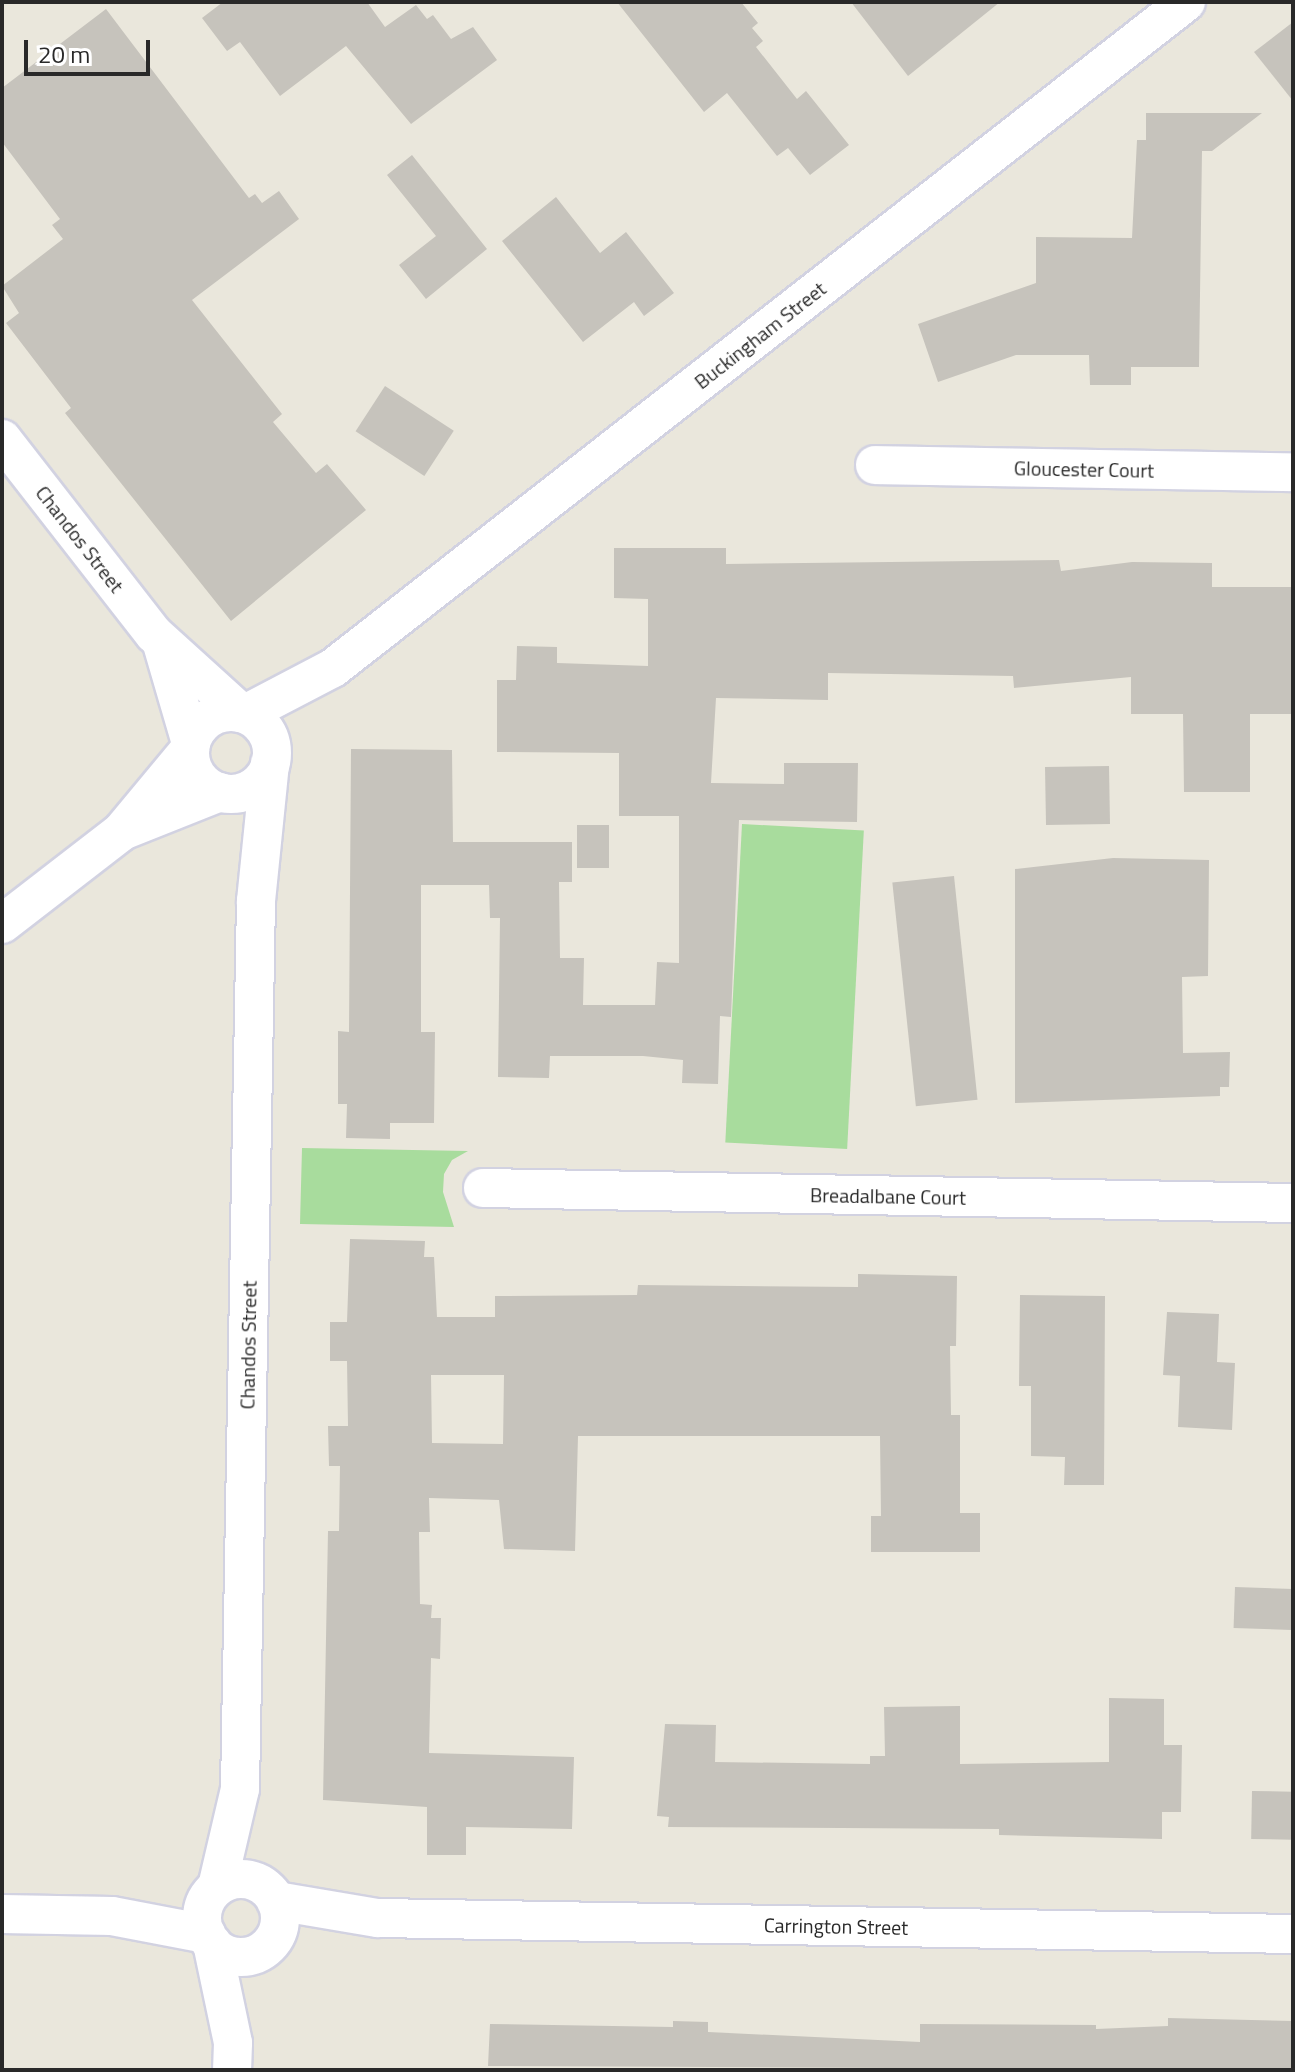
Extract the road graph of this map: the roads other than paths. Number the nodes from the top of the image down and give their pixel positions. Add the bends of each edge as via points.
1 (1186, 2) edge
2 (2, 439) edge
3 (875, 465) dead end
4 (1293, 472) edge
5 (159, 638) junction
6 (333, 668) junction
7 (243, 714) junction
8 (190, 746) junction
9 (271, 757) junction
10 (222, 793) junction
11 (121, 832) junction
12 (256, 901) junction
13 (2, 924) edge
14 (483, 1188) dead end
15 (1293, 1203) edge
16 (240, 1789) junction
17 (214, 1891) junction
18 (2, 1914) edge
19 (112, 1916) junction
20 (273, 1919) junction
21 (1293, 1934) edge
22 (209, 1939) junction
23 (232, 2057) edge

1 - 6 street, Buckingham Street
2 - 5 street, Chandos Street
3 - 4 street, Gloucester Court
5 - 7 street, Chandos Street
5 - 8 street, Chandos Street
6 - 7 street, Buckingham Street
6 - 9 street, Buckingham Street
7 - 8 street via 210,717
7 - 9 street via 264,728
8 - 10 street via 194,771
8 - 11 street
9 - 10 street via 248,790
9 - 12 street, Chandos Street
10 - 11 street
10 - 12 street, Chandos Street via 250,848
11 - 13 street
12 - 16 street, Chandos Street
14 - 15 street, Breadalbane Court
16 - 17 street
16 - 20 street
17 - 19 street
17 - 20 street via 239,1879
17 - 22 street via 203,1913
18 - 19 street
19 - 22 street
20 - 21 street, Carrington Street
20 - 22 street via 233,1957
20 - 23 street
22 - 23 street

